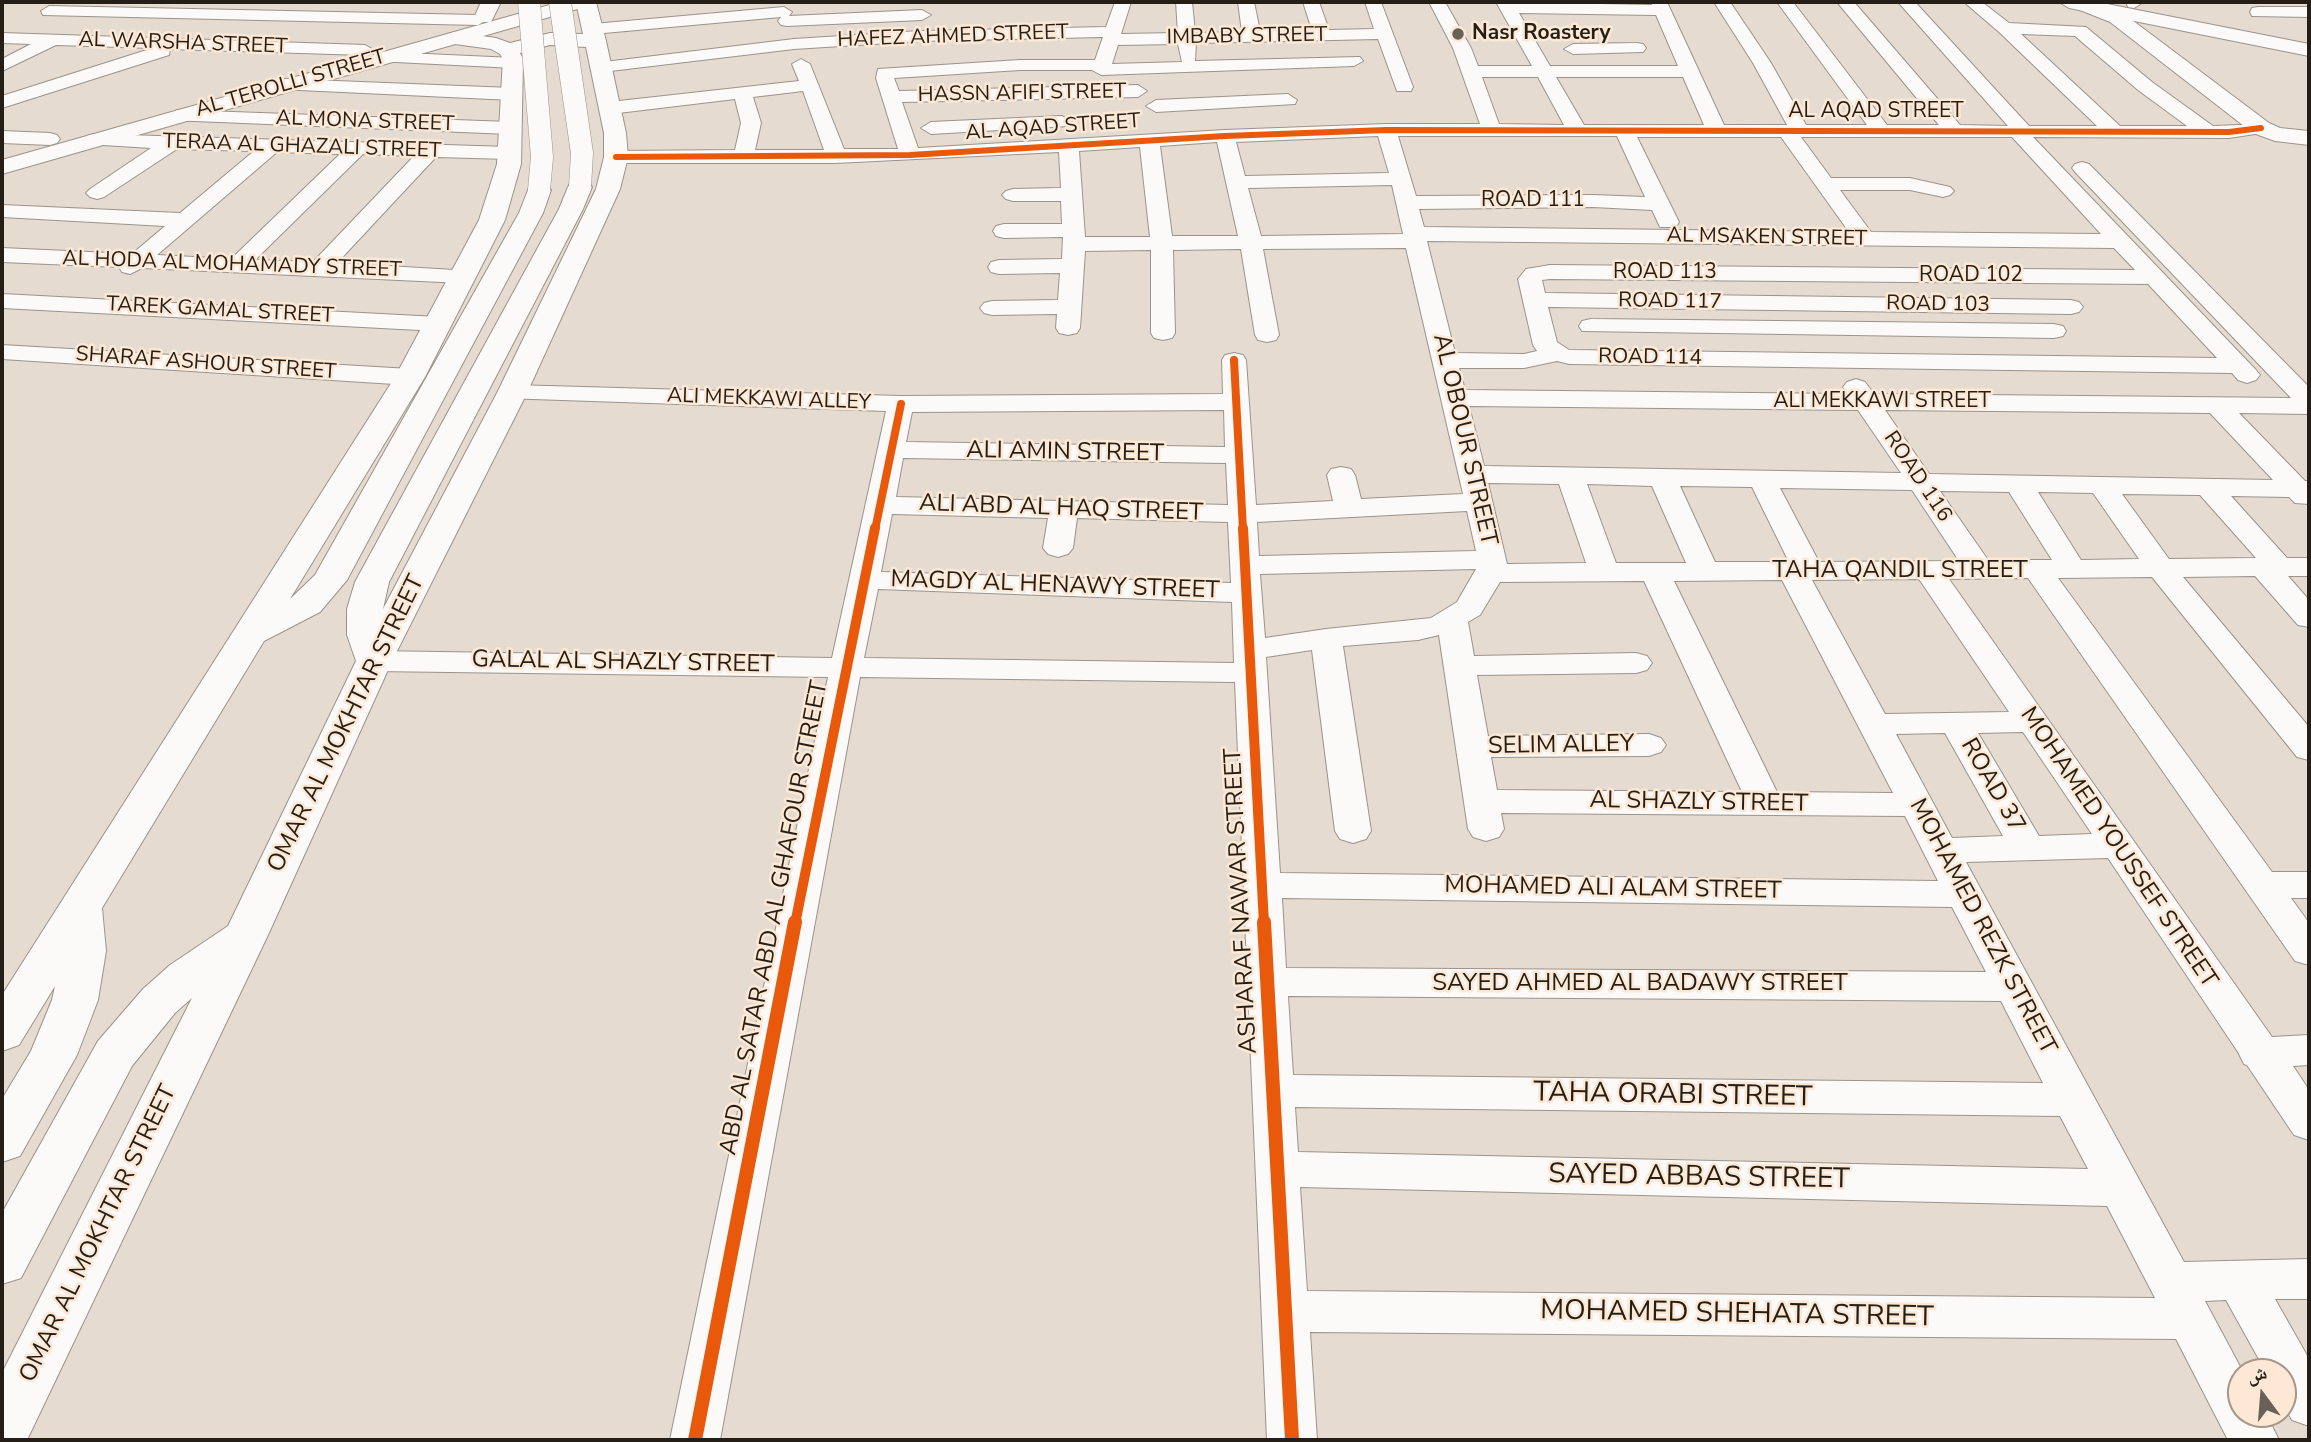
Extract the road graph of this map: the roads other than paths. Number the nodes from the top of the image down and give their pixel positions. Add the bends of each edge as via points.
1 (66, 2) edge
2 (121, 2) edge
3 (529, 2) edge
4 (545, 2) edge
5 (560, 2) edge
6 (705, 2) edge
7 (1184, 2) edge
8 (1246, 2) edge
9 (1311, 2) edge
10 (1373, 2) edge
11 (1437, 2) edge
12 (1722, 2) edge
13 (1785, 2) edge
14 (1844, 2) edge
15 (1906, 2) edge
16 (1972, 2) edge
17 (2132, 2) edge
18 (2075, 3) edge
19 (1506, 5) edge
20 (1661, 6) edge
21 (1117, 7) edge
22 (49, 11) junction
23 (104, 12) junction
24 (2309, 12) edge
25 (942, 14) dead end
26 (2253, 14) edge
27 (787, 21) edge
28 (669, 24) junction
29 (475, 28) edge
30 (592, 28) edge
31 (2005, 28) junction
32 (1385, 34) junction
33 (1322, 35) junction
34 (2, 36) edge
35 (1301, 36) junction
36 (1255, 37) junction
37 (1185, 38) junction
38 (2309, 38) edge
39 (53, 40) junction
40 (187, 44) junction
41 (1637, 48) dead end
42 (1532, 49) junction
43 (2309, 50) edge
44 (1106, 52) junction
45 (373, 54) junction
46 (688, 57) junction
47 (1354, 61) dead end
48 (1312, 62) junction
49 (1270, 64) junction
50 (828, 65) dead end
51 (2, 66) edge
52 (1146, 68) junction
53 (511, 69) junction
54 (1688, 71) junction
55 (1471, 72) junction
56 (1543, 72) junction
57 (800, 73) junction
58 (1188, 74) junction
59 (285, 85) junction
60 (1404, 88) dead end
61 (436, 91) junction
62 (742, 93) junction
63 (711, 96) junction
64 (892, 97) junction
65 (1154, 98) junction
66 (1288, 100) junction
67 (2, 102) edge
68 (177, 116) junction
69 (1008, 117) junction
70 (1062, 121) dead end
71 (401, 122) junction
72 (931, 128) dead end
73 (2261, 128) junction
74 (620, 129) junction
75 (1386, 130) junction
76 (1577, 130) junction
77 (1492, 131) junction
78 (1717, 131) junction
79 (1304, 132) junction
80 (1882, 132) junction
81 (1955, 132) junction
82 (2115, 132) junction
83 (2208, 132) junction
84 (1795, 134) junction
85 (2023, 135) junction
86 (1225, 136) junction
87 (1627, 136) junction
88 (2, 137) edge
89 (2053, 138) junction
90 (2309, 138) edge
91 (50, 139) junction
92 (94, 141) junction
93 (1158, 141) junction
94 (172, 143) junction
95 (272, 146) junction
96 (1069, 146) junction
97 (510, 148) junction
98 (365, 149) junction
99 (1015, 150) junction
100 (430, 151) junction
101 (2, 153) edge
102 (910, 155) junction
103 (743, 157) junction
104 (835, 157) junction
105 (2, 167) edge
106 (1934, 168) dead end
107 (1545, 181) dead end
108 (1236, 182) junction
109 (1650, 183) junction
110 (1824, 184) junction
111 (1404, 191) junction
112 (97, 193) dead end
113 (1071, 194) junction
114 (1013, 195) dead end
115 (1660, 204) junction
116 (2, 211) edge
117 (45, 213) junction
118 (184, 220) junction
119 (1004, 231) dead end
120 (1674, 237) junction
121 (1415, 238) junction
122 (1769, 238) junction
123 (1865, 239) junction
124 (2120, 241) junction
125 (1162, 243) junction
126 (1251, 243) junction
127 (2, 247) edge
128 (1073, 247) junction
129 (2, 255) edge
130 (137, 260) junction
131 (238, 264) junction
132 (999, 267) dead end
133 (320, 268) junction
134 (1789, 274) junction
135 (463, 276) junction
136 (2046, 276) junction
137 (2154, 277) junction
138 (1535, 300) junction
139 (2, 301) edge
140 (1805, 304) junction
141 (90, 305) junction
142 (992, 308) dead end
143 (266, 313) junction
144 (438, 324) junction
145 (1591, 326) dead end
146 (1821, 328) junction
147 (2054, 331) dead end
148 (1163, 333) dead end
149 (1267, 335) dead end
150 (229, 349) junction
151 (2, 352) edge
152 (1557, 354) junction
153 (1234, 360) dead end
154 (1445, 360) junction
155 (1840, 361) junction
156 (2238, 366) junction
157 (410, 377) junction
158 (512, 393) junction
159 (1454, 398) junction
160 (1236, 401) junction
161 (1865, 402) junction
162 (901, 404) junction
163 (2309, 404) edge
164 (2217, 405) junction
165 (2277, 405) junction
166 (891, 450) junction
167 (1238, 455) junction
168 (1472, 474) junction
169 (1341, 475) dead end
170 (1570, 475) junction
171 (1662, 477) junction
172 (1760, 478) junction
173 (1920, 481) junction
174 (2017, 482) junction
175 (2101, 485) junction
176 (2208, 487) junction
177 (2305, 494) edge
178 (1479, 502) junction
179 (880, 505) junction
180 (1064, 509) junction
181 (1349, 509) junction
182 (1242, 514) junction
183 (1058, 548) dead end
184 (1492, 566) junction
185 (2285, 568) edge
186 (2161, 569) junction
187 (1929, 570) junction
188 (1980, 570) junction
189 (2037, 570) junction
190 (2073, 570) junction
191 (1604, 572) junction
192 (1655, 572) junction
193 (1705, 572) junction
194 (1801, 572) junction
195 (1245, 579) junction
196 (864, 580) junction
197 (2309, 618) edge
198 (1452, 620) junction
199 (250, 634) junction
200 (1326, 638) junction
201 (374, 661) junction
202 (1250, 662) junction
203 (1636, 663) dead end
204 (846, 666) junction
205 (1460, 666) junction
206 (2032, 722) junction
207 (1956, 723) junction
208 (1874, 724) junction
209 (1649, 745) dead end
210 (1472, 747) junction
211 (2309, 749) edge
212 (1765, 804) junction
213 (1917, 805) junction
214 (1353, 831) dead end
215 (2117, 846) junction
216 (2028, 848) junction
217 (1941, 850) junction
218 (1262, 885) junction
219 (2263, 885) junction
220 (2309, 885) edge
221 (1964, 894) junction
222 (80, 907) junction
223 (246, 935) junction
224 (2309, 951) edge
225 (1267, 982) junction
226 (2014, 986) junction
227 (2, 1033) edge
228 (2309, 1050) edge
229 (2259, 1053) junction
230 (1273, 1091) junction
231 (2074, 1100) junction
232 (2309, 1124) edge
233 (2, 1142) edge
234 (1277, 1168) junction
235 (2120, 1188) junction
236 (2, 1262) edge
237 (2309, 1279) edge
238 (2239, 1280) junction
239 (2180, 1300) junction
240 (1284, 1311) junction
241 (2309, 1404) edge
242 (2, 1431) edge
243 (695, 1440) edge
244 (1292, 1440) edge
245 (2254, 1440) edge

1 - 22 street
2 - 23 street
3 - 199 main road, bridge via 542,157 531,213 330,580 307,604
4 - 29 main road, AL TEROLLI STREET
5 - 201 main road, bridge via 582,153 580,187 372,582 365,635
6 - 28 street
7 - 37 street
8 - 36 street
9 - 33 street
10 - 32 street
11 - 55 street
12 - 84 street via 1762,63
13 - 80 street
14 - 81 street
15 - 85 street
16 - 31 street
17 - 26 main road
18 - 43 main road
18 - 73 main road via 2117,18
19 - 20 street
19 - 42 street via 1527,28
20 - 54 street via 1665,29
21 - 44 street
22 - 23 street
22 - 34 street
23 - 29 street
23 - 39 street
24 - 26 street
25 - 27 street
26 - 38 main road
27 - 28 street
27 - 44 street, HAFEZ AHMED STREET
27 - 46 street
27 - 57 street
28 - 30 street
28 - 46 street
29 - 30 main road, AL TEROLLI STREET
29 - 45 main road, AL TEROLLI STREET
29 - 53 main road
29 - 61 street
30 - 46 street
30 - 53 main road via 550,38
30 - 74 main road, OMAR AL MOKHTAR STREET
31 - 82 street
31 - 83 street via 2082,33
32 - 33 street, IMBABY STREET
32 - 60 street
33 - 35 street, IMBABY STREET
34 - 39 street, AL WARSHA STREET
35 - 36 street, IMBABY STREET
35 - 48 street
36 - 37 street, IMBABY STREET
36 - 49 street
37 - 44 street, IMBABY STREET
37 - 58 street
39 - 40 street, AL WARSHA STREET
39 - 51 street
40 - 45 street, AL WARSHA STREET
40 - 67 street
41 - 42 street
42 - 56 street
44 - 52 street
44 - 64 street via 1020,65 877,65
45 - 59 main road, AL TEROLLI STREET
45 - 91 main road, AL TEROLLI STREET
46 - 63 street
47 - 48 street
48 - 49 street
49 - 58 street
49 - 66 street
50 - 57 street
52 - 58 street
52 - 65 street
53 - 61 street
53 - 97 main road
54 - 56 street
54 - 78 street
55 - 56 street
55 - 77 street
56 - 76 street
57 - 62 street
57 - 104 street via 832,140
58 - 65 street via 1187,89
59 - 61 street
59 - 68 main road, AL TEROLLI STREET
61 - 71 street
62 - 63 street
62 - 103 street via 751,123
63 - 74 street
64 - 65 street, HASSN AFIFI STREET
64 - 102 street
65 - 66 street
65 - 93 street
66 - 79 street
68 - 71 street, AL MONA STREET
68 - 92 main road, AL TEROLLI STREET
69 - 70 street
69 - 72 street
69 - 99 street
71 - 97 street, AL MONA STREET
71 - 98 street
73 - 83 street, AL AQAD STREET
73 - 90 main road
74 - 97 main road via 569,167 536,168
74 - 103 street, AL AQAD STREET
74 - 158 main road, OMAR AL MOKHTAR STREET via 602,204
75 - 77 street, AL AQAD STREET
75 - 79 street, AL AQAD STREET
75 - 111 street, AL OBOUR STREET
76 - 77 street, AL AQAD STREET
76 - 78 street, AL AQAD STREET
77 - 87 street, AL AQAD STREET
78 - 84 street, AL AQAD STREET
79 - 86 street, AL AQAD STREET
80 - 81 street, AL AQAD STREET
80 - 84 street, AL AQAD STREET
81 - 85 street, AL AQAD STREET
82 - 83 street, AL AQAD STREET
82 - 85 street, AL AQAD STREET
84 - 85 street, AL AQAD STREET
84 - 87 street, AL AQAD STREET
84 - 110 street
85 - 89 street, AL AQAD STREET
85 - 124 street
86 - 93 street, AL AQAD STREET
86 - 108 street
87 - 109 street
88 - 91 street
89 - 90 street, AL AQAD STREET
89 - 163 street
91 - 101 main road, AL TEROLLI STREET
92 - 94 street, TERAA AL GHAZALI STREET
92 - 105 main road, AL TEROLLI STREET
93 - 96 street, AL AQAD STREET
93 - 125 street
94 - 95 street, TERAA AL GHAZALI STREET
94 - 112 street
95 - 98 street, TERAA AL GHAZALI STREET
95 - 118 street
96 - 99 street, AL AQAD STREET
96 - 113 street
97 - 100 street, TERAA AL GHAZALI STREET
97 - 135 main road via 492,220
98 - 100 street, TERAA AL GHAZALI STREET
98 - 131 street
99 - 102 street, AL AQAD STREET
100 - 133 street
102 - 104 street, AL AQAD STREET
103 - 104 street, AL AQAD STREET
106 - 110 street via 1946,197 1916,185
107 - 109 street
108 - 111 street, ROAD 111
108 - 126 street
109 - 115 street
110 - 123 street
111 - 115 street, ROAD 111
111 - 121 street, AL OBOUR STREET
113 - 114 street
113 - 128 street
115 - 120 street
116 - 117 street
117 - 118 street
117 - 127 street
118 - 130 street
119 - 128 street
120 - 121 street, AL MSAKEN STREET
120 - 122 street, AL MSAKEN STREET
121 - 126 street, AL MSAKEN STREET
121 - 154 street, AL OBOUR STREET
122 - 123 street, AL MSAKEN STREET
122 - 134 street, ROAD 116
123 - 124 street, AL MSAKEN STREET
124 - 137 street
125 - 126 street, AL MSAKEN STREET
125 - 128 street, AL MSAKEN STREET
125 - 148 street
126 - 149 street
128 - 132 street
128 - 142 street via 1069,317
129 - 130 street, AL HODA AL MOHAMADY STREET
130 - 131 street, AL HODA AL MOHAMADY STREET
130 - 141 street
131 - 133 street, AL HODA AL MOHAMADY STREET
133 - 135 street, AL HODA AL MOHAMADY STREET
134 - 136 street, ROAD 102
134 - 138 street, ROAD 113 via 1541,273 1530,279
134 - 140 street, ROAD 116
135 - 144 main road
136 - 137 street, ROAD 102
136 - 140 street, ROAD 103 via 2076,314
137 - 156 street
138 - 140 street, ROAD 117
138 - 152 street via 1545,345
139 - 141 street, TAREK GAMAL STREET
140 - 146 street, ROAD 116
141 - 143 street, TAREK GAMAL STREET
143 - 144 street, TAREK GAMAL STREET
143 - 150 street
144 - 157 main road
145 - 146 street
146 - 147 street
146 - 155 street, ROAD 116
150 - 151 street, SHARAF ASHOUR STREET
150 - 157 street, SHARAF ASHOUR STREET
152 - 154 street, ROAD 114 via 1524,361
152 - 155 street, ROAD 114
153 - 160 street, ASHARAF NAWAR STREET
154 - 159 street, AL OBOUR STREET
155 - 156 street, ROAD 114
155 - 161 street, ROAD 116
156 - 165 street
157 - 199 main road
158 - 162 street, ALI MEKKAWI ALLEY
158 - 201 main road, OMAR AL MOKHTAR STREET
159 - 161 street, ALI MEKKAWI STREET
159 - 168 street, AL OBOUR STREET
160 - 162 street, ALI MEKKAWI ALLEY
160 - 167 street, ASHARAF NAWAR STREET
161 - 164 street, ALI MEKKAWI STREET
161 - 173 street, ROAD 116
162 - 166 street, ABD AL SATAR ABD AL GHAFOUR STREET
163 - 165 street, ALI MEKKAWI STREET
164 - 165 street, ALI MEKKAWI STREET
164 - 177 street
166 - 167 street, ALI AMIN STREET
166 - 179 street, ABD AL SATAR ABD AL GHAFOUR STREET
167 - 182 street, ASHARAF NAWAR STREET
168 - 170 street
168 - 178 street, AL OBOUR STREET
169 - 181 street
170 - 171 street
170 - 191 street
171 - 172 street
171 - 193 street
172 - 173 street
172 - 194 street, MOHAMED REZK STREET
173 - 174 street
173 - 188 street, ROAD 116
174 - 175 street
174 - 190 street
175 - 176 street
175 - 186 street
176 - 177 street
176 - 185 street
178 - 181 street, ALI ABD AL HAQ STREET
178 - 184 street, AL OBOUR STREET
179 - 180 street, ALI ABD AL HAQ STREET
179 - 196 street, ABD AL SATAR ABD AL GHAFOUR STREET
180 - 182 street, ALI ABD AL HAQ STREET
180 - 183 street
181 - 182 street, ALI ABD AL HAQ STREET
182 - 195 street, ASHARAF NAWAR STREET
184 - 191 street, TAHA QANDIL STREET
184 - 195 street, MAGDY AL HENAWY STREET
184 - 198 street, AL OBOUR STREET via 1469,608
185 - 186 street, TAHA QANDIL STREET
185 - 197 street
186 - 190 street, TAHA QANDIL STREET
186 - 211 street
187 - 188 street, TAHA QANDIL STREET
187 - 194 street, TAHA QANDIL STREET
187 - 206 street, MOHAMED YOUSSEF STREET
188 - 189 street, TAHA QANDIL STREET
189 - 190 street, TAHA QANDIL STREET
189 - 219 street
191 - 192 street, TAHA QANDIL STREET
192 - 193 street, TAHA QANDIL STREET
192 - 212 street
193 - 194 street, TAHA QANDIL STREET
194 - 208 street, MOHAMED REZK STREET
195 - 196 street, MAGDY AL HENAWY STREET
195 - 202 street, ASHARAF NAWAR STREET
196 - 204 street, ABD AL SATAR ABD AL GHAFOUR STREET
198 - 200 street, AL OBOUR STREET via 1418,631
198 - 205 street
199 - 222 main road
200 - 202 street, AL OBOUR STREET
200 - 214 street
201 - 204 street, GALAL AL SHAZLY STREET
201 - 223 main road, OMAR AL MOKHTAR STREET
202 - 204 street, GALAL AL SHAZLY STREET
202 - 218 street, ASHARAF NAWAR STREET
203 - 205 street
204 - 243 street, ABD AL SATAR ABD AL GHAFOUR STREET
205 - 210 street
206 - 207 street
206 - 215 street, MOHAMED YOUSSEF STREET
207 - 208 street
207 - 216 street, ROAD 37
208 - 213 street, MOHAMED REZK STREET
209 - 210 street, SELIM ALLEY
210 - 212 street, AL SHAZLY STREET via 1483,815
212 - 213 street, AL SHAZLY STREET
213 - 217 street, MOHAMED REZK STREET
215 - 216 street
215 - 229 street, MOHAMED YOUSSEF STREET
216 - 217 street
217 - 221 street, MOHAMED REZK STREET
218 - 221 street, MOHAMED ALI ALAM STREET
218 - 225 street, ASHARAF NAWAR STREET
219 - 220 street
219 - 224 street
221 - 226 street, MOHAMED REZK STREET
222 - 227 main road
222 - 233 main road via 84,951 75,1000 53,1055
223 - 236 main road via 159,1001 115,1054
223 - 242 main road, OMAR AL MOKHTAR STREET
225 - 226 street, SAYED AHMED AL BADAWY STREET
225 - 230 street, ASHARAF NAWAR STREET
226 - 231 street, MOHAMED REZK STREET
228 - 229 street
229 - 232 street, MOHAMED YOUSSEF STREET
230 - 231 street, TAHA ORABI STREET
230 - 234 street, ASHARAF NAWAR STREET
231 - 235 street, MOHAMED REZK STREET
234 - 235 street, SAYED ABBAS STREET
234 - 240 street, ASHARAF NAWAR STREET
235 - 239 street, MOHAMED REZK STREET
237 - 238 street
238 - 239 street
238 - 241 street
239 - 240 street, MOHAMED SHEHATA STREET
239 - 245 street, MOHAMED REZK STREET
240 - 244 street, ASHARAF NAWAR STREET

